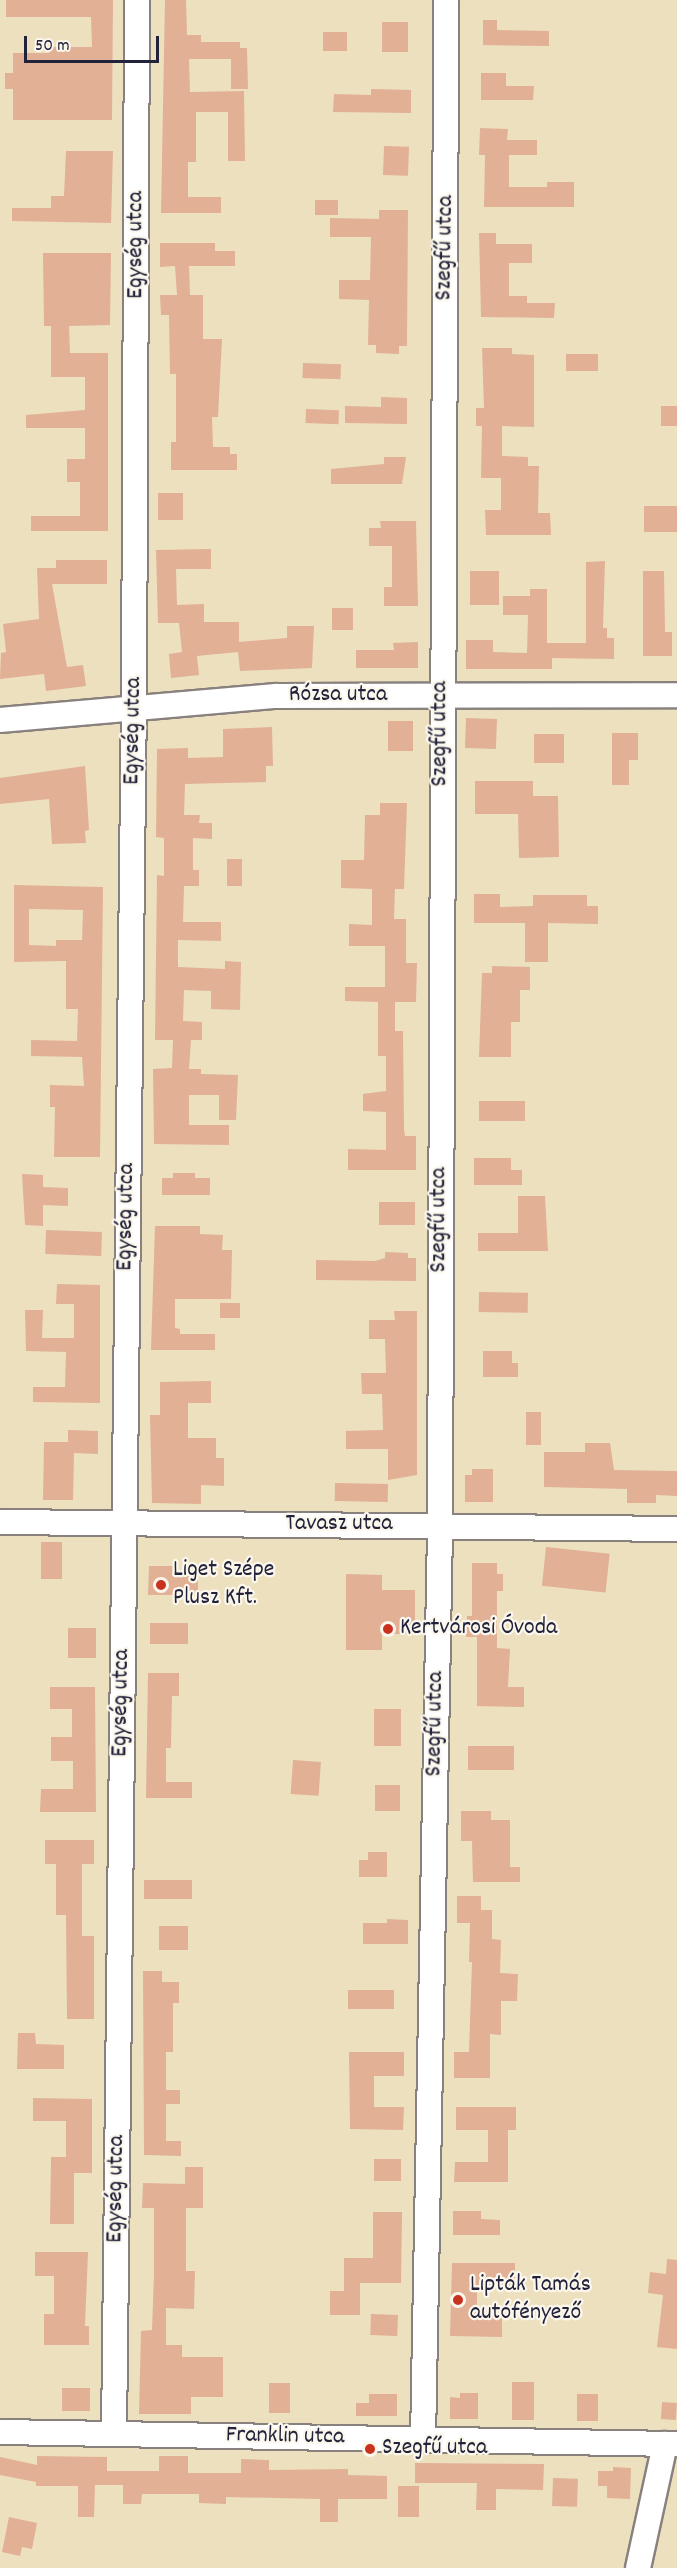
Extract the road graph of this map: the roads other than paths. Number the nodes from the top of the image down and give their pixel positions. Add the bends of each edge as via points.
1 (137, 0) edge
2 (446, 0) edge
3 (677, 695) edge
4 (441, 696) junction
5 (134, 706) junction
6 (0, 720) edge
7 (0, 1522) edge
8 (123, 1524) junction
9 (440, 1526) junction
10 (677, 1529) edge
11 (0, 2432) edge
12 (114, 2434) junction
13 (423, 2440) junction
14 (671, 2444) edge
15 (638, 2568) edge

1 - 5 street, Egység utca
2 - 4 street, Szegfű utca
3 - 4 street, Rózsa utca
4 - 5 street, Rózsa utca via 276,696
4 - 9 street, Szegfű utca
5 - 6 street, Rózsa utca
5 - 8 street, Egység utca
7 - 8 street, Tavasz utca
8 - 9 street, Tavasz utca
8 - 12 street, Egység utca
9 - 10 street, Tavasz utca
9 - 13 street, Szegfű utca
11 - 12 street, Franklin utca
12 - 13 street, Franklin utca
13 - 14 street, Franklin utca
14 - 15 street

